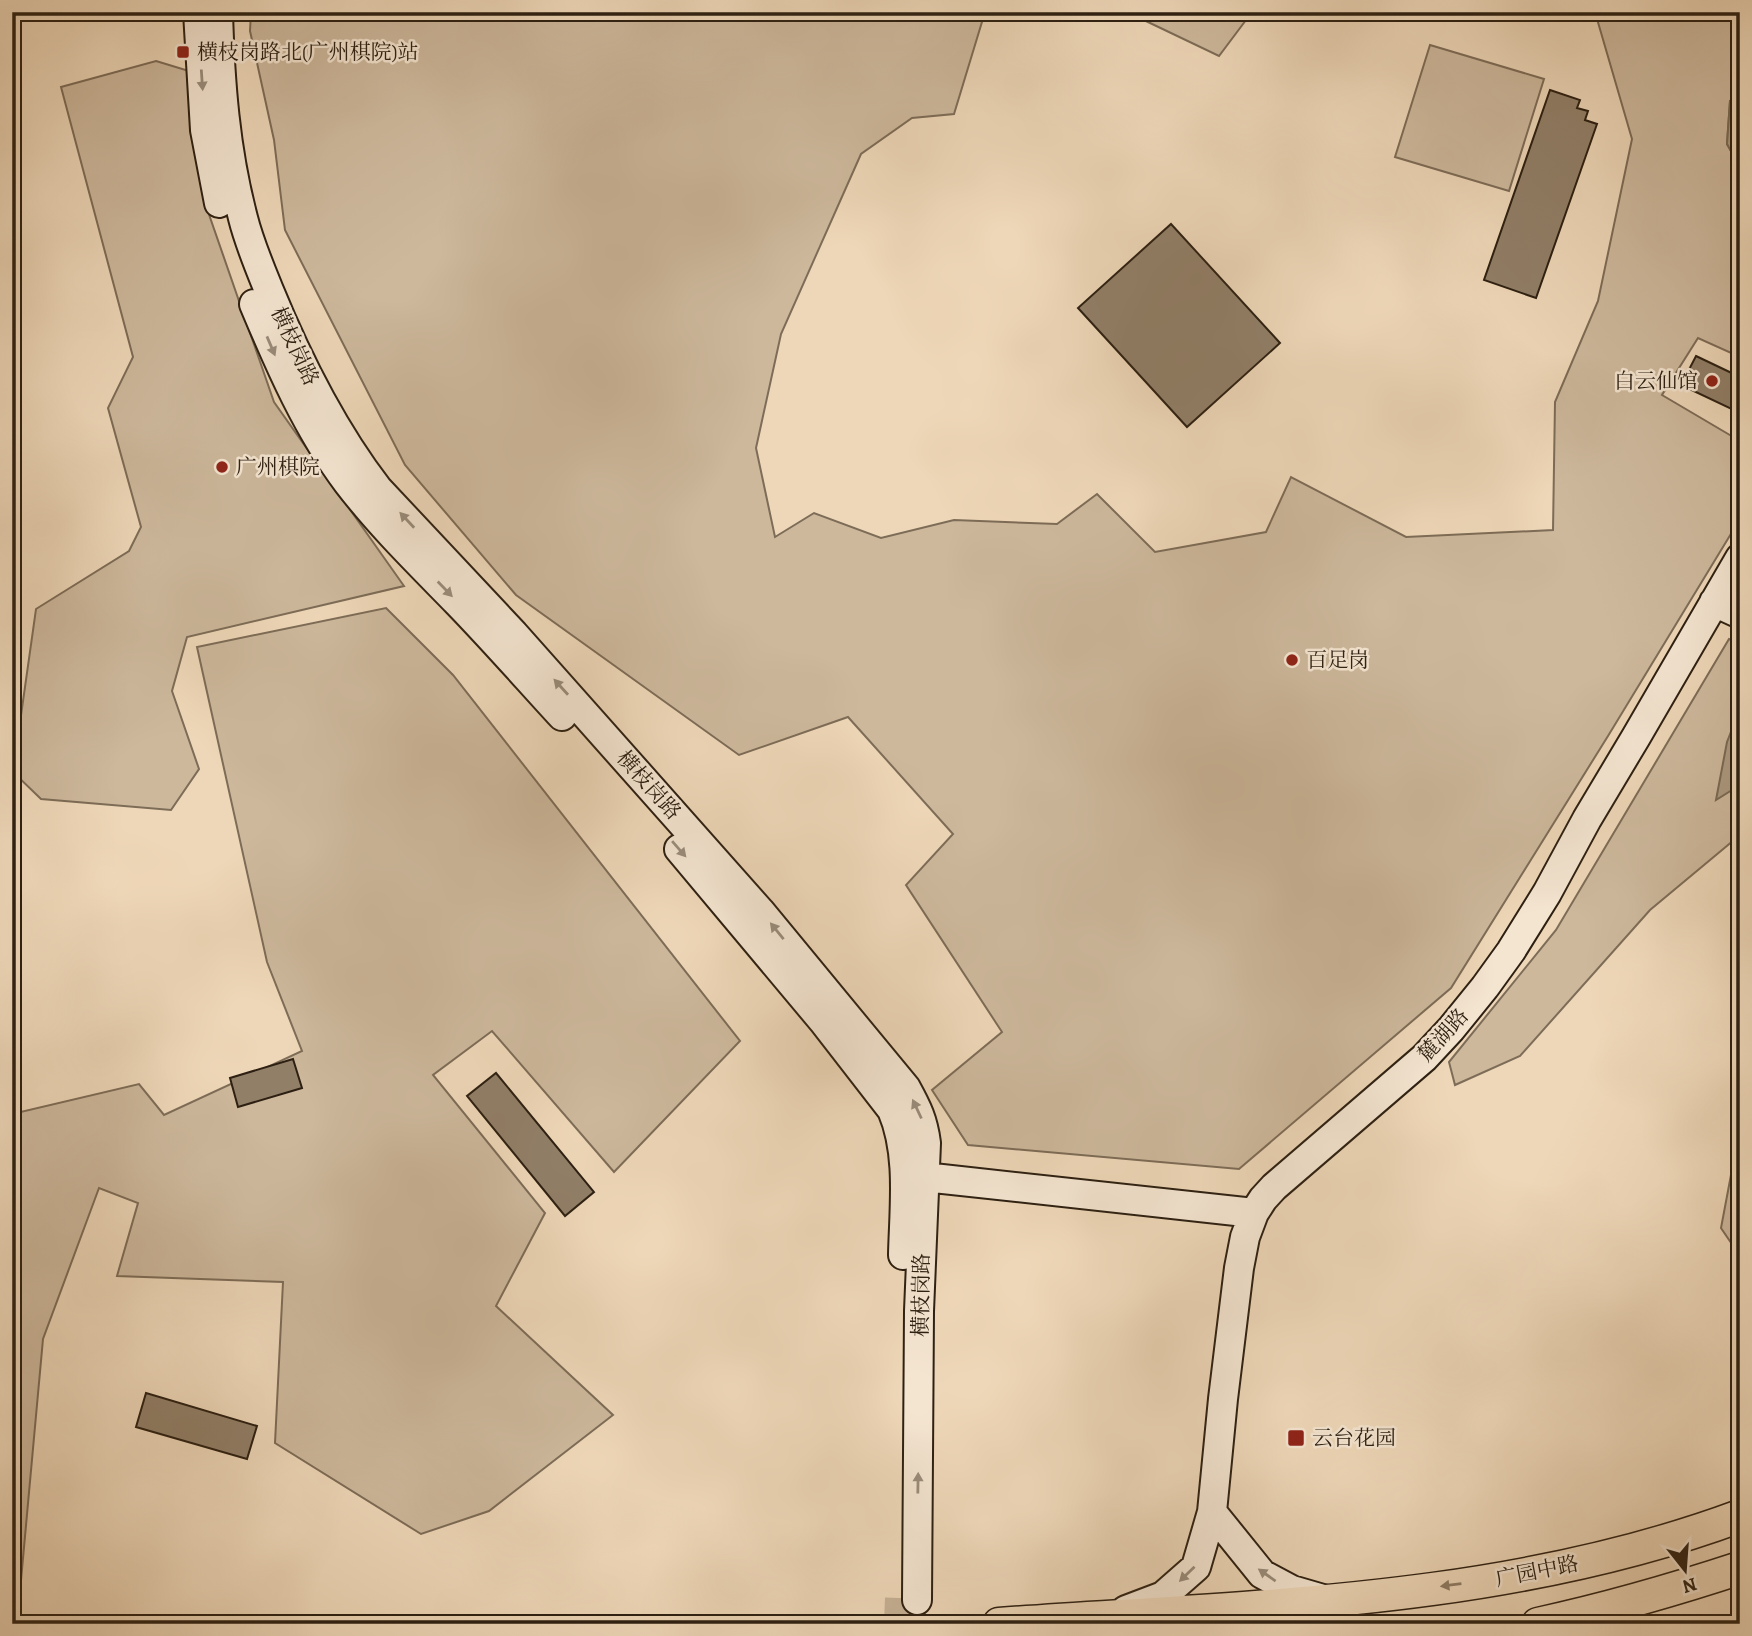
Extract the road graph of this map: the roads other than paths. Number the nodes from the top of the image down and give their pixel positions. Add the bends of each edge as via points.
1 (198, 12) edge
2 (218, 12) edge
3 (1740, 558) edge
4 (1714, 602) junction
5 (1740, 614) edge
6 (915, 1175) junction
7 (1254, 1213) junction
8 (1212, 1512) junction
9 (1740, 1516) edge
10 (1740, 1568) edge
11 (908, 1599) tunnel mouth
12 (1329, 1601) junction
13 (1108, 1616) junction
14 (999, 1624) edge
15 (1538, 1624) edge

1 -> 6 main road, 横枝岗路 via 205,130 227,232 277,359 324,448 388,531 702,874 823,1021 892,1110
6 -> 2 main road, 横枝岗路 via 926,1143 919,1110 906,1088 744,892 514,634 377,489 320,400 281,319 243,221 225,129
3 - 4 main road, 麓湖路
4 - 5 main road
4 - 7 main road, 麓湖路 via 1548,892 1485,987 1424,1058 1274,1187
6 - 7 main road
6 - 11 main road, 横枝岗路
7 - 8 main road, 麓湖路 via 1239,1268
12 -> 8 main road via 1292,1590 1262,1574
8 -> 13 main road, 麓湖路 via 1196,1567 1163,1597
9 -> 12 main road, 广园中路 via 1628,1551 1521,1575
10 - 15 main road
12 - 13 main road, 广园中路
13 - 14 main road, 广园中路

